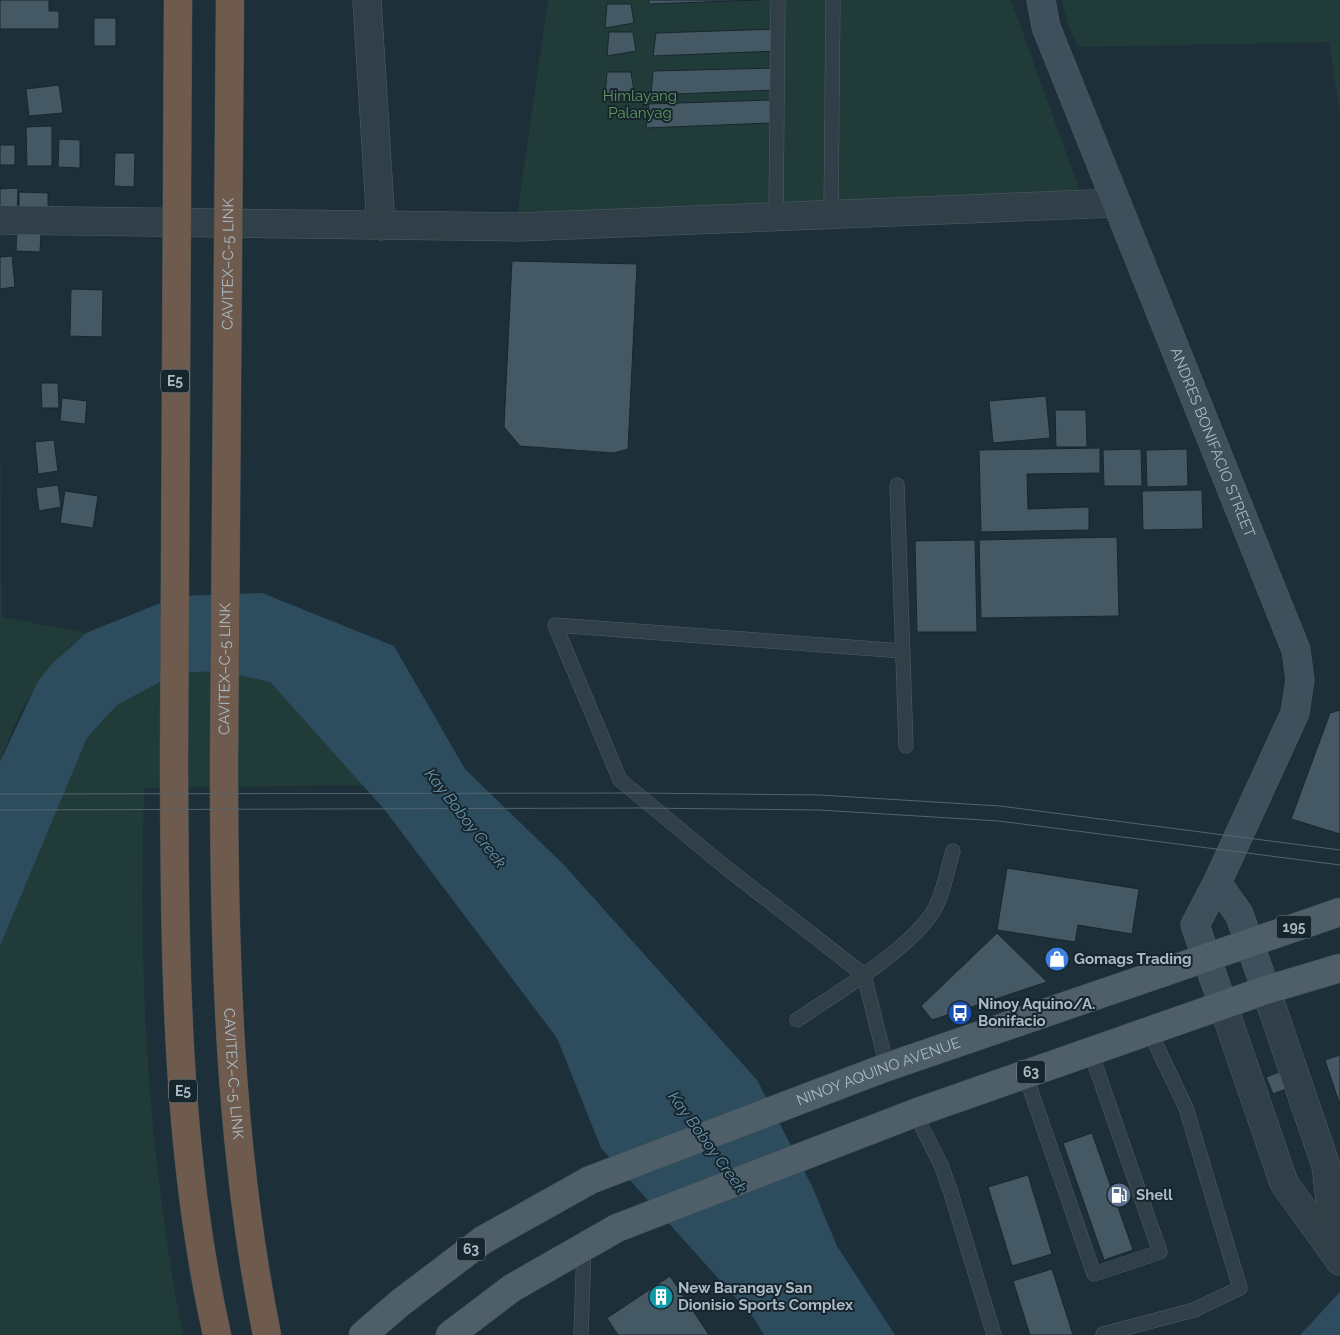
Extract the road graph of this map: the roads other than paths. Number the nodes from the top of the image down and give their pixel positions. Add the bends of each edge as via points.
1 (178, 0) edge
2 (230, 0) edge
3 (367, 0) edge
4 (778, 0) edge
5 (833, 0) edge
6 (1041, 0) edge
7 (1116, 204) junction
8 (831, 215) junction
9 (776, 217) junction
10 (0, 220) edge
11 (381, 226) junction
12 (897, 485) dead end
13 (903, 651) junction
14 (906, 746) dead end
15 (953, 851) dead end
16 (1217, 883) junction
17 (1340, 912) edge
18 (1249, 943) junction
19 (1206, 958) junction
20 (1340, 968) edge
21 (864, 975) junction
22 (1266, 990) junction
23 (1223, 1005) junction
24 (797, 1020) dead end
25 (1149, 1030) junction
26 (1090, 1050) junction
27 (887, 1067) junction
28 (1025, 1074) junction
29 (915, 1112) junction
30 (584, 1247) junction
31 (1338, 1258) edge
32 (1103, 1334) edge
33 (217, 1335) edge
34 (267, 1335) edge
35 (363, 1335) edge
36 (450, 1335) edge
37 (581, 1335) edge
38 (994, 1335) edge

1 - 33 highway, E5, bridge via 174,723 177,938 189,1165 202,1261
2 - 34 highway, CAVITEX–C-5 LINK, bridge via 224,763 226,936 240,1165 255,1278
3 - 11 street
4 - 9 lane
5 - 8 lane
6 - 7 street, ANDRES BONIFACIO STREET via 1046,27
7 - 8 street
7 - 16 street, ANDRES BONIFACIO STREET via 1296,650 1300,680 1295,713
8 - 9 street
9 - 11 street via 520,228
10 - 11 street
12 - 13 lane
13 - 14 lane
13 - 21 lane via 555,625 620,780
15 - 21 lane via 930,916 903,944
16 - 18 street via 1239,914
16 - 19 street, ANDRES BONIFACIO STREET via 1195,924
17 - 18 main road, NINOY AQUINO AVENUE / 195
18 - 19 main road, NINOY AQUINO AVENUE / 195
18 - 22 street
19 - 23 street, ANDRES BONIFACIO STREET
19 - 27 main road, NINOY AQUINO AVENUE / 63
20 - 22 main road
21 - 24 lane
21 - 27 lane
22 - 23 main road
22 - 31 street via 1326,1166
23 - 25 main road, 63
23 - 31 street via 1284,1183
25 - 26 main road, 63
25 - 32 lane via 1186,1108 1240,1288 1194,1310
26 - 28 main road, 63
26 - 28 lane via 1160,1252 1094,1274
27 - 35 main road, NINOY AQUINO AVENUE / 63 via 590,1180 483,1240
28 - 29 main road, 63
29 - 30 main road, 63 via 617,1228
29 - 38 lane via 942,1165 952,1193
30 - 36 main road, 63 via 512,1288
30 - 37 lane

